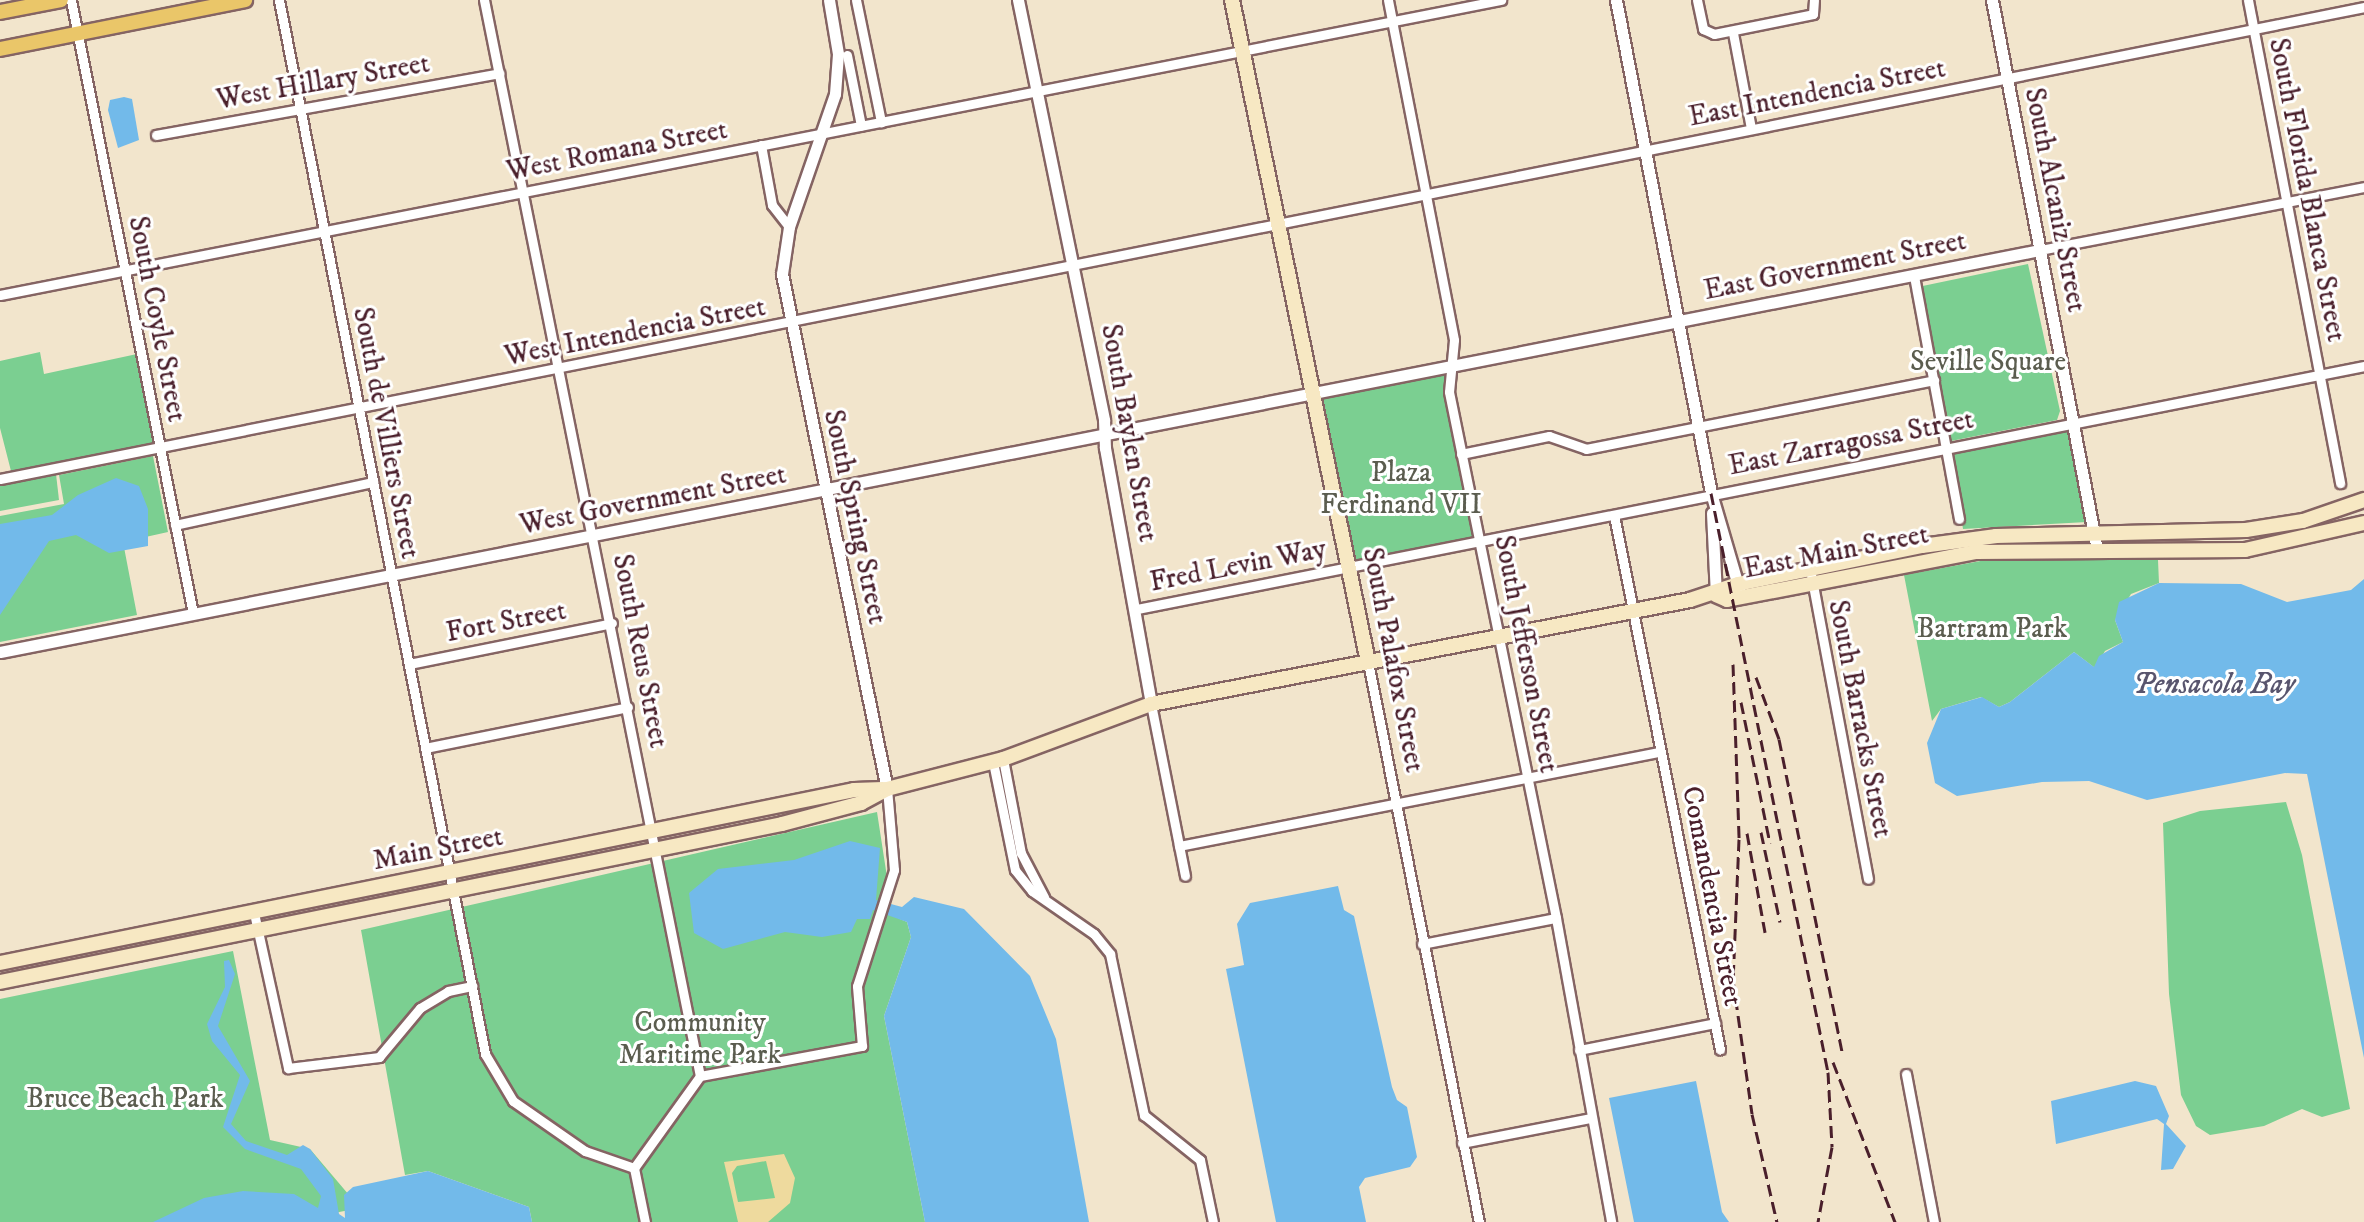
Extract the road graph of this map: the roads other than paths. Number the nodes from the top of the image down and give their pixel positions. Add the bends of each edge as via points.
1 (61, 0) edge
2 (71, 0) edge
3 (245, 0) edge
4 (279, 0) edge
5 (484, 0) edge
6 (829, 0) edge
7 (856, 0) edge
8 (1018, 0) edge
9 (1232, 0) edge
10 (1388, 0) edge
11 (1501, 0) edge
12 (1616, 0) edge
13 (1697, 0) edge
14 (1814, 0) edge
15 (1992, 0) edge
16 (2248, 0) edge
17 (1488, 1) edge
18 (2364, 7) edge
19 (0, 12) edge
20 (1392, 21) junction
21 (2254, 30) junction
22 (78, 33) junction
23 (1733, 33) junction
24 (0, 49) edge
25 (1243, 50) junction
26 (866, 51) junction
27 (842, 55) junction
28 (499, 73) junction
29 (2007, 78) junction
30 (1037, 91) junction
31 (300, 109) junction
32 (881, 122) junction
33 (861, 126) junction
34 (1751, 128) junction
35 (822, 133) junction
36 (156, 135) dead end
37 (761, 145) junction
38 (1645, 149) junction
39 (2364, 187) edge
40 (522, 192) junction
41 (1427, 193) junction
42 (2287, 202) junction
43 (1278, 222) junction
44 (789, 227) junction
45 (324, 231) junction
46 (2040, 250) junction
47 (1073, 263) junction
48 (125, 270) junction
49 (1914, 276) junction
50 (0, 295) edge
51 (1677, 322) junction
52 (791, 323) junction
53 (2364, 366) edge
54 (1452, 367) junction
55 (558, 369) junction
56 (2320, 375) junction
57 (1934, 380) junction
58 (1315, 394) junction
59 (359, 409) junction
60 (2073, 421) junction
61 (1698, 429) junction
62 (1104, 435) junction
63 (1947, 447) junction
64 (160, 448) junction
65 (1461, 454) junction
66 (0, 479) edge
67 (373, 482) junction
68 (2340, 483) dead end
69 (825, 492) junction
70 (1711, 493) junction
71 (2355, 504) edge
72 (1614, 515) junction
73 (1959, 519) dead end
74 (2364, 522) edge
75 (175, 525) junction
76 (2094, 533) junction
77 (594, 535) junction
78 (1481, 541) junction
79 (2097, 550) junction
80 (1348, 567) junction
81 (391, 575) junction
82 (1811, 576) junction
83 (1740, 590) junction
84 (1716, 595) junction
85 (1137, 609) junction
86 (1633, 612) junction
87 (193, 614) junction
88 (612, 623) junction
89 (1499, 637) junction
90 (0, 652) edge
91 (1368, 662) junction
92 (409, 664) junction
93 (1151, 704) junction
94 (628, 707) junction
95 (425, 748) junction
96 (1660, 752) junction
97 (998, 761) junction
98 (1528, 778) junction
99 (887, 789) junction
100 (1395, 804) junction
101 (654, 833) junction
102 (1179, 846) junction
103 (1015, 848) junction
104 (657, 850) junction
105 (1026, 866) junction
106 (1015, 870) junction
107 (450, 874) junction
108 (1185, 876) dead end
109 (1868, 879) dead end
110 (453, 891) junction
111 (1045, 900) junction
112 (254, 913) junction
113 (1556, 918) junction
114 (259, 931) junction
115 (1422, 944) junction
116 (0, 963) edge
117 (0, 982) edge
118 (472, 986) junction
119 (1715, 1023) junction
120 (1579, 1050) junction
121 (1720, 1050) dead end
122 (1906, 1074) dead end
123 (700, 1076) junction
124 (1591, 1118) junction
125 (1462, 1143) junction
126 (634, 1168) junction
127 (1477, 1220) edge
128 (645, 1222) edge
129 (1213, 1222) edge
130 (1608, 1222) edge
131 (1934, 1222) edge

1 - 19 main road
2 - 22 street, South Coyle Street
3 - 22 main road
4 - 31 street, South de Villiers Street
5 - 28 street, South Reus Street
6 - 27 street, South Spring Street
7 - 26 street
8 - 30 street, South Baylen Street
9 - 25 main road, South Palafox Street
10 - 20 street, South Jefferson Street
11 - 17 street, West Romana Street
12 - 38 street
13 - 23 street via 1704,30
14 - 23 street via 1813,14
15 - 29 street, South Alcaniz Street
16 - 21 street, South Florida Blanca Street
17 - 20 street, West Romana Street
18 - 21 street, East Intendencia Street
20 - 25 street, West Romana Street
20 - 41 street, South Jefferson Street
21 - 29 street, East Intendencia Street
21 - 42 street, South Florida Blanca Street
22 - 24 main road
22 - 48 street, South Coyle Street
23 - 34 street
25 - 30 street, West Romana Street
25 - 43 main road, South Palafox Street
26 - 27 street
26 - 32 street
27 - 33 street, South Spring Street
27 - 35 street, South Spring Street
28 - 31 street, West Hillary Street
28 - 40 street, South Reus Street
29 - 34 street, East Intendencia Street
29 - 46 street, South Alcaniz Street
30 - 32 street, West Romana Street
30 - 47 street, South Baylen Street
31 - 36 street, West Hillary Street
31 - 45 street, South de Villiers Street
32 - 33 street, West Romana Street
33 - 35 street, West Romana Street
34 - 38 street, East Intendencia Street
35 - 37 street, West Romana Street
35 - 44 street, South Spring Street
37 - 40 street, West Romana Street
37 - 44 street via 772,205
38 - 41 street, East Intendencia Street
38 - 51 street
39 - 42 street, East Government Street
40 - 45 street, West Romana Street
40 - 55 street, South Reus Street
41 - 43 street, East Intendencia Street
41 - 54 street, South Jefferson Street via 1454,340
42 - 46 street, East Government Street
42 - 56 street, South Florida Blanca Street
43 - 47 street, West Intendencia Street
43 - 58 main road, South Palafox Street
44 - 52 street, South Spring Street via 782,274
45 - 48 street, West Romana Street
45 - 59 street, South de Villiers Street
46 - 49 street, East Government Street
46 - 60 street, South Alcaniz Street
47 - 52 street, West Intendencia Street
47 - 62 street, South Baylen Street
48 - 50 street, West Romana Street
48 - 64 street, South Coyle Street
49 - 51 street, East Government Street
49 - 57 street
51 - 54 street, East Government Street
51 - 61 street
52 - 55 street, West Intendencia Street
52 - 69 street, South Spring Street
53 - 56 street, East Zarragossa Street
54 - 58 street, East Government Street
54 - 65 street, South Jefferson Street via 1449,392
55 - 59 street, West Intendencia Street
55 - 77 street, South Reus Street
56 - 60 street, East Zarragossa Street
56 - 68 street, South Florida Blanca Street
57 - 61 street
57 - 63 street
58 - 62 street, West Government Street
58 - 80 main road, South Palafox Street
59 - 64 street, West Intendencia Street
59 - 67 street, South de Villiers Street
60 - 63 street, East Zarragossa Street
60 - 76 street, South Alcaniz Street
61 - 65 street via 1586,449 1549,436
61 - 70 street
62 - 69 street, West Government Street
62 - 85 street, South Baylen Street
63 - 70 street, East Zarragossa Street
63 - 73 street
64 - 66 street, West Intendencia Street
64 - 75 street, South Coyle Street
65 - 78 street, South Jefferson Street
67 - 75 street
67 - 81 street, South de Villiers Street
69 - 77 street, West Government Street
69 - 99 street, South Spring Street
70 - 72 street, East Zarragossa Street
70 - 83 street
70 - 84 street
71 - 74 street
71 - 76 main road, East Main Street via 2246,530
72 - 78 street, East Zarragossa Street
72 - 86 street, Comandencia Street
74 - 79 main road, East Main Street via 2254,549
75 - 87 street, South Coyle Street
76 - 79 street, South Alcaniz Street
76 - 82 main road, East Main Street via 1963,539
77 - 81 street, West Government Street
77 - 88 street, South Reus Street
78 - 80 street, East Zarragossa Street
78 - 89 street, South Jefferson Street
79 - 82 main road, East Main Street via 1976,552
80 - 85 street, Fred Levin Way
80 - 91 main road, South Palafox Street
81 - 87 street, West Government Street
81 - 92 street, South de Villiers Street
82 - 83 main road, East Main Street
82 - 109 street, South Barracks Street
83 - 84 main road, East Main Street via 1727,600
84 - 86 main road, East Main Street
85 - 93 street, South Baylen Street
86 - 89 main road, East Main Street
86 - 96 street, Comandencia Street
87 - 90 street, West Government Street
88 - 92 street, Fort Street
88 - 94 street, South Reus Street
89 - 91 main road, East Main Street
89 - 98 street, South Jefferson Street
91 - 93 main road, East Main Street
91 - 100 street, South Palafox Street
92 - 95 street, South de Villiers Street
93 - 97 main road, East Main Street
93 - 102 street, South Baylen Street
94 - 95 street
94 - 101 street, South Reus Street
95 - 107 street, South de Villiers Street
96 - 98 street
96 - 119 street, Comandencia Street
97 - 99 main road, East Main Street
97 - 103 street
98 - 100 street
98 - 113 street, South Jefferson Street
99 - 101 main road, Main Street via 854,790
99 - 104 main road via 861,803 782,824
99 - 123 street, South Spring Street via 892,884 857,986 862,1046
100 - 102 street
100 - 115 street, South Palafox Street
101 - 104 street, South Reus Street
101 - 107 main road, Main Street
102 - 108 street, South Baylen Street
103 - 105 street
103 - 106 street
104 - 110 main road
104 - 123 street, South Reus Street
105 - 106 street
105 - 111 street
106 - 111 street
107 - 110 street, South de Villiers Street
107 - 112 main road, Main Street
110 - 114 main road
110 - 118 street, South de Villiers Street
111 - 129 street via 1094,934 1110,954 1144,1115 1200,1160
112 - 114 street
112 - 116 main road, Main Street
113 - 115 street
113 - 120 street, South Jefferson Street
114 - 117 main road
114 - 118 street via 288,1068 379,1057 420,1008 448,991
115 - 125 street, South Palafox Street
118 - 126 street, South de Villiers Street via 485,1054 513,1101 585,1151
119 - 120 street
119 - 121 street, Comandencia Street
120 - 124 street, South Jefferson Street
122 - 131 street
123 - 126 street
124 - 125 street
124 - 130 street, South Jefferson Street
125 - 127 street, South Palafox Street
126 - 128 street

